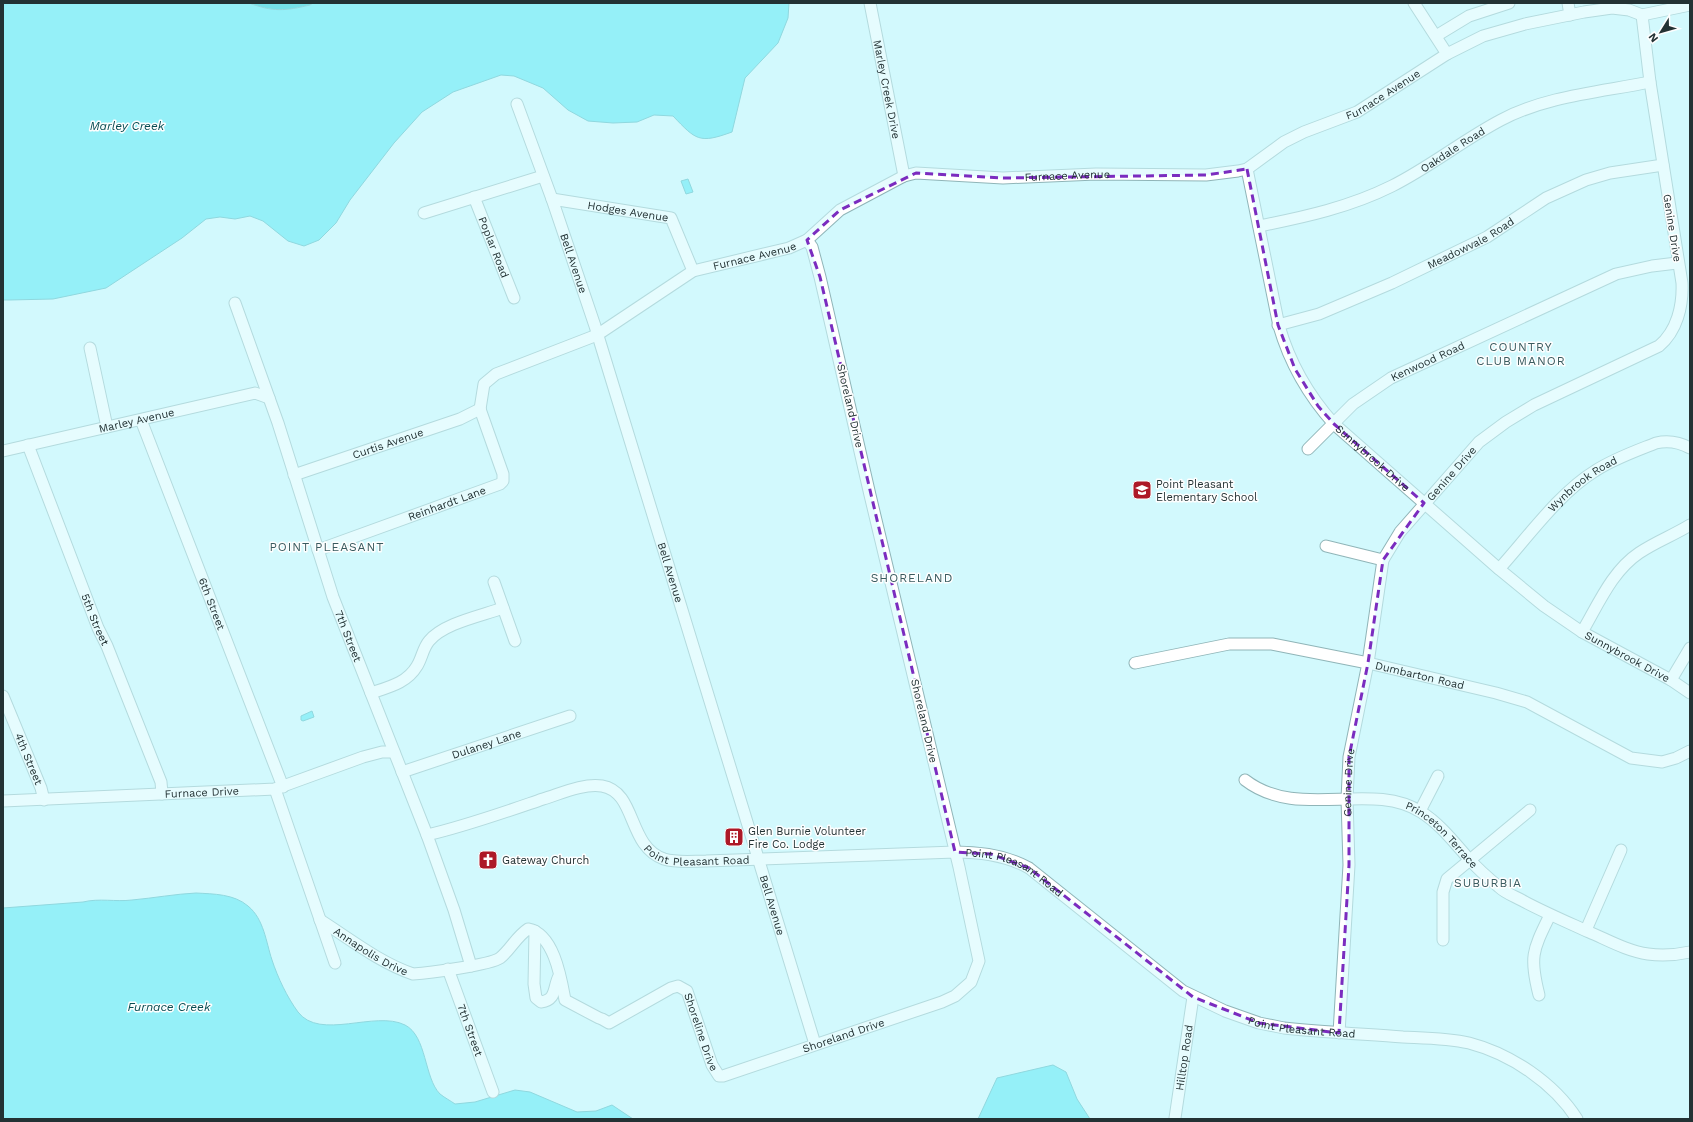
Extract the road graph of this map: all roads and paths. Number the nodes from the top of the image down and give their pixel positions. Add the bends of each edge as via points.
1 (870, 3) edge
2 (1414, 3) edge
3 (1509, 3) edge
4 (1568, 3) edge
5 (1690, 5) edge
6 (1577, 10) edge
7 (1642, 15) junction
8 (1436, 36) junction
9 (1447, 54) junction
10 (1650, 82) junction
11 (517, 104) dead end
12 (1663, 165) junction
13 (1246, 169) junction
14 (543, 176) junction
15 (904, 176) junction
16 (474, 197) junction
17 (552, 199) junction
18 (424, 213) dead end
19 (1259, 226) junction
20 (807, 240) junction
21 (1677, 263) junction
22 (693, 271) junction
23 (514, 298) dead end
24 (235, 303) dead end
25 (1278, 325) junction
26 (597, 335) junction
27 (90, 348) dead end
28 (270, 398) junction
29 (480, 409) junction
30 (141, 420) junction
31 (1334, 424) junction
32 (107, 427) junction
33 (28, 445) junction
34 (1690, 448) edge
35 (1308, 449) dead end
36 (3, 451) edge
37 (294, 475) junction
38 (1424, 503) junction
39 (1690, 525) edge
40 (1326, 546) dead end
41 (318, 550) junction
42 (1383, 560) junction
43 (1499, 569) junction
44 (494, 582) dead end
45 (503, 608) junction
46 (1582, 632) junction
47 (515, 641) dead end
48 (1690, 648) edge
49 (1135, 663) dead end
50 (1368, 663) junction
51 (1671, 680) junction
52 (371, 693) junction
53 (1690, 693) edge
54 (3, 696) edge
55 (570, 716) dead end
56 (1690, 751) edge
57 (394, 752) junction
58 (402, 772) junction
59 (1438, 776) dead end
60 (1245, 780) dead end
61 (279, 788) junction
62 (162, 794) junction
63 (1347, 799) junction
64 (44, 800) junction
65 (3, 801) edge
66 (1530, 810) dead end
67 (1420, 811) junction
68 (427, 835) junction
69 (1621, 850) dead end
70 (955, 852) junction
71 (758, 859) junction
72 (1469, 859) junction
73 (1550, 915) junction
74 (320, 920) junction
75 (535, 930) junction
76 (1586, 930) junction
77 (1443, 940) dead end
78 (1690, 952) edge
79 (335, 963) dead end
80 (471, 966) junction
81 (448, 969) junction
82 (560, 973) junction
83 (1539, 995) dead end
84 (1193, 997) junction
85 (1339, 1033) junction
86 (815, 1044) junction
87 (760, 1062) joint
88 (492, 1092) dead end
89 (1175, 1118) edge
90 (1577, 1119) edge

1 - 15 street, Marley Creek Drive
2 - 8 street
3 - 8 street via 1469,16
4 - 6 street
5 - 7 street, Furnace Avenue
6 - 7 street, Furnace Avenue via 1612,8
6 - 9 street, Furnace Avenue via 1483,36
7 - 10 street, Genine Drive
8 - 9 street
9 - 13 street, Furnace Avenue via 1357,112 1284,142
10 - 12 street, Genine Drive
10 - 19 street, Oakdale Road via 1541,105 1502,120 1424,168 1364,198 1309,216
11 - 14 street, Bell Avenue
12 - 21 street, Genine Drive
12 - 25 street, Meadowvale Road via 1610,173 1586,180 1546,198 1487,237 1392,283 1319,314
13 - 15 street, Furnace Avenue via 1206,175 1096,174 1003,178 916,174
13 - 19 street, Sunnybrook Drive
14 - 16 street
14 - 17 street, Bell Avenue
15 - 20 street, Furnace Avenue via 840,210
16 - 18 street
16 - 23 street, Poplar Road
17 - 22 street, Hodges Avenue via 671,218
17 - 26 street, Bell Avenue
19 - 25 street, Sunnybrook Drive
20 - 22 street, Furnace Avenue via 789,248
20 - 70 street, Shoreland Drive via 812,247 820,277
21 - 31 street, Kenwood Road via 1616,274 1468,341 1390,378 1354,404
21 - 38 street, Genine Drive via 1682,283 1682,300 1673,328 1666,340 1659,346 1534,405 1506,422 1479,442
22 - 26 street, Furnace Avenue
24 - 28 street, 7th Street
25 - 31 street, Sunnybrook Drive via 1295,369 1318,406
26 - 29 street, Furnace Avenue via 496,374 484,384
26 - 71 street, Bell Avenue via 682,604
27 - 32 street
28 - 30 street, Marley Avenue via 255,393
28 - 37 street, 7th Street
29 - 37 street, Curtis Avenue via 460,419
29 - 41 street, Reinhardt Lane via 503,474 503,481 500,484
30 - 32 street, Marley Avenue
30 - 61 street, 6th Street
31 - 35 street, Kenwood Road
31 - 38 street, Sunnybrook Drive
32 - 33 street, Marley Avenue
33 - 36 street, Marley Avenue
33 - 62 street, 5th Street via 98,628 161,782
34 - 43 street, Wynbrook Road via 1666,441 1656,443 1595,470 1562,499
37 - 41 street, 7th Street
38 - 42 street, Genine Drive via 1400,532
38 - 43 street, Sunnybrook Drive
39 - 46 street via 1639,553 1619,571
40 - 42 street
41 - 52 street, 7th Street via 333,597
42 - 50 street, Genine Drive
43 - 46 street, Sunnybrook Drive via 1544,606
44 - 45 street
45 - 47 street
45 - 52 street via 440,632 430,640 418,664 404,680
46 - 51 street, Sunnybrook Drive
48 - 51 street
49 - 50 street, Dumbarton Road via 1229,644 1252,642
50 - 56 street, Dumbarton Road via 1527,702 1631,758 1662,762
50 - 63 street, Genine Drive via 1349,757
51 - 53 street, Sunnybrook Drive
52 - 57 street, 7th Street
54 - 64 street, 4th Street
55 - 58 street, Dulaney Lane
57 - 58 street, 7th Street
57 - 61 street, Furnace Drive via 363,757
58 - 68 street, 7th Street
59 - 67 street
60 - 63 street, Princeton Terrace via 1257,789 1278,797 1299,800
61 - 62 street, Furnace Drive
61 - 74 street, Annapolis Drive
62 - 64 street, Furnace Drive
63 - 67 street, Princeton Terrace via 1386,800
63 - 85 street, Genine Drive via 1349,866
64 - 65 street, Furnace Drive
66 - 72 street
67 - 72 street, Princeton Terrace via 1443,829
68 - 71 street, Point Pleasant Road via 593,785 603,786 617,794 628,808 646,847 663,859 682,862
68 - 80 street, 7th Street
69 - 76 street
70 - 71 street, Point Pleasant Road
70 - 84 street, Point Pleasant Road via 991,854 1029,868 1166,979
70 - 86 street, Shoreland Drive via 979,961 971,982 955,996 942,1002
71 - 86 street, Bell Avenue
72 - 73 street, Princeton Terrace via 1500,889
72 - 77 street via 1447,879 1443,892
73 - 76 street, Princeton Terrace
73 - 83 street via 1532,960
74 - 79 street, Annapolis Drive
74 - 81 street, Annapolis Drive via 402,970 413,974
75 - 80 street via 528,929 518,935 500,958 487,964
75 - 82 street, Shoreline Drive via 550,949
75 - 82 street via 534,984 536,998 541,1002 551,999
76 - 78 street, Princeton Terrace via 1629,950 1673,955
80 - 81 street, Annapolis Drive
81 - 88 street, 7th Street
82 - 87 street, Shoreline Drive via 566,1000 609,1023 678,986 687,991 712,1065 719,1076
84 - 85 street, Point Pleasant Road via 1259,1023
84 - 89 street, Hilltop Road
85 - 90 street, Point Pleasant Road via 1442,1039 1476,1045 1512,1061 1552,1088
86 - 87 street, Shoreland Drive

